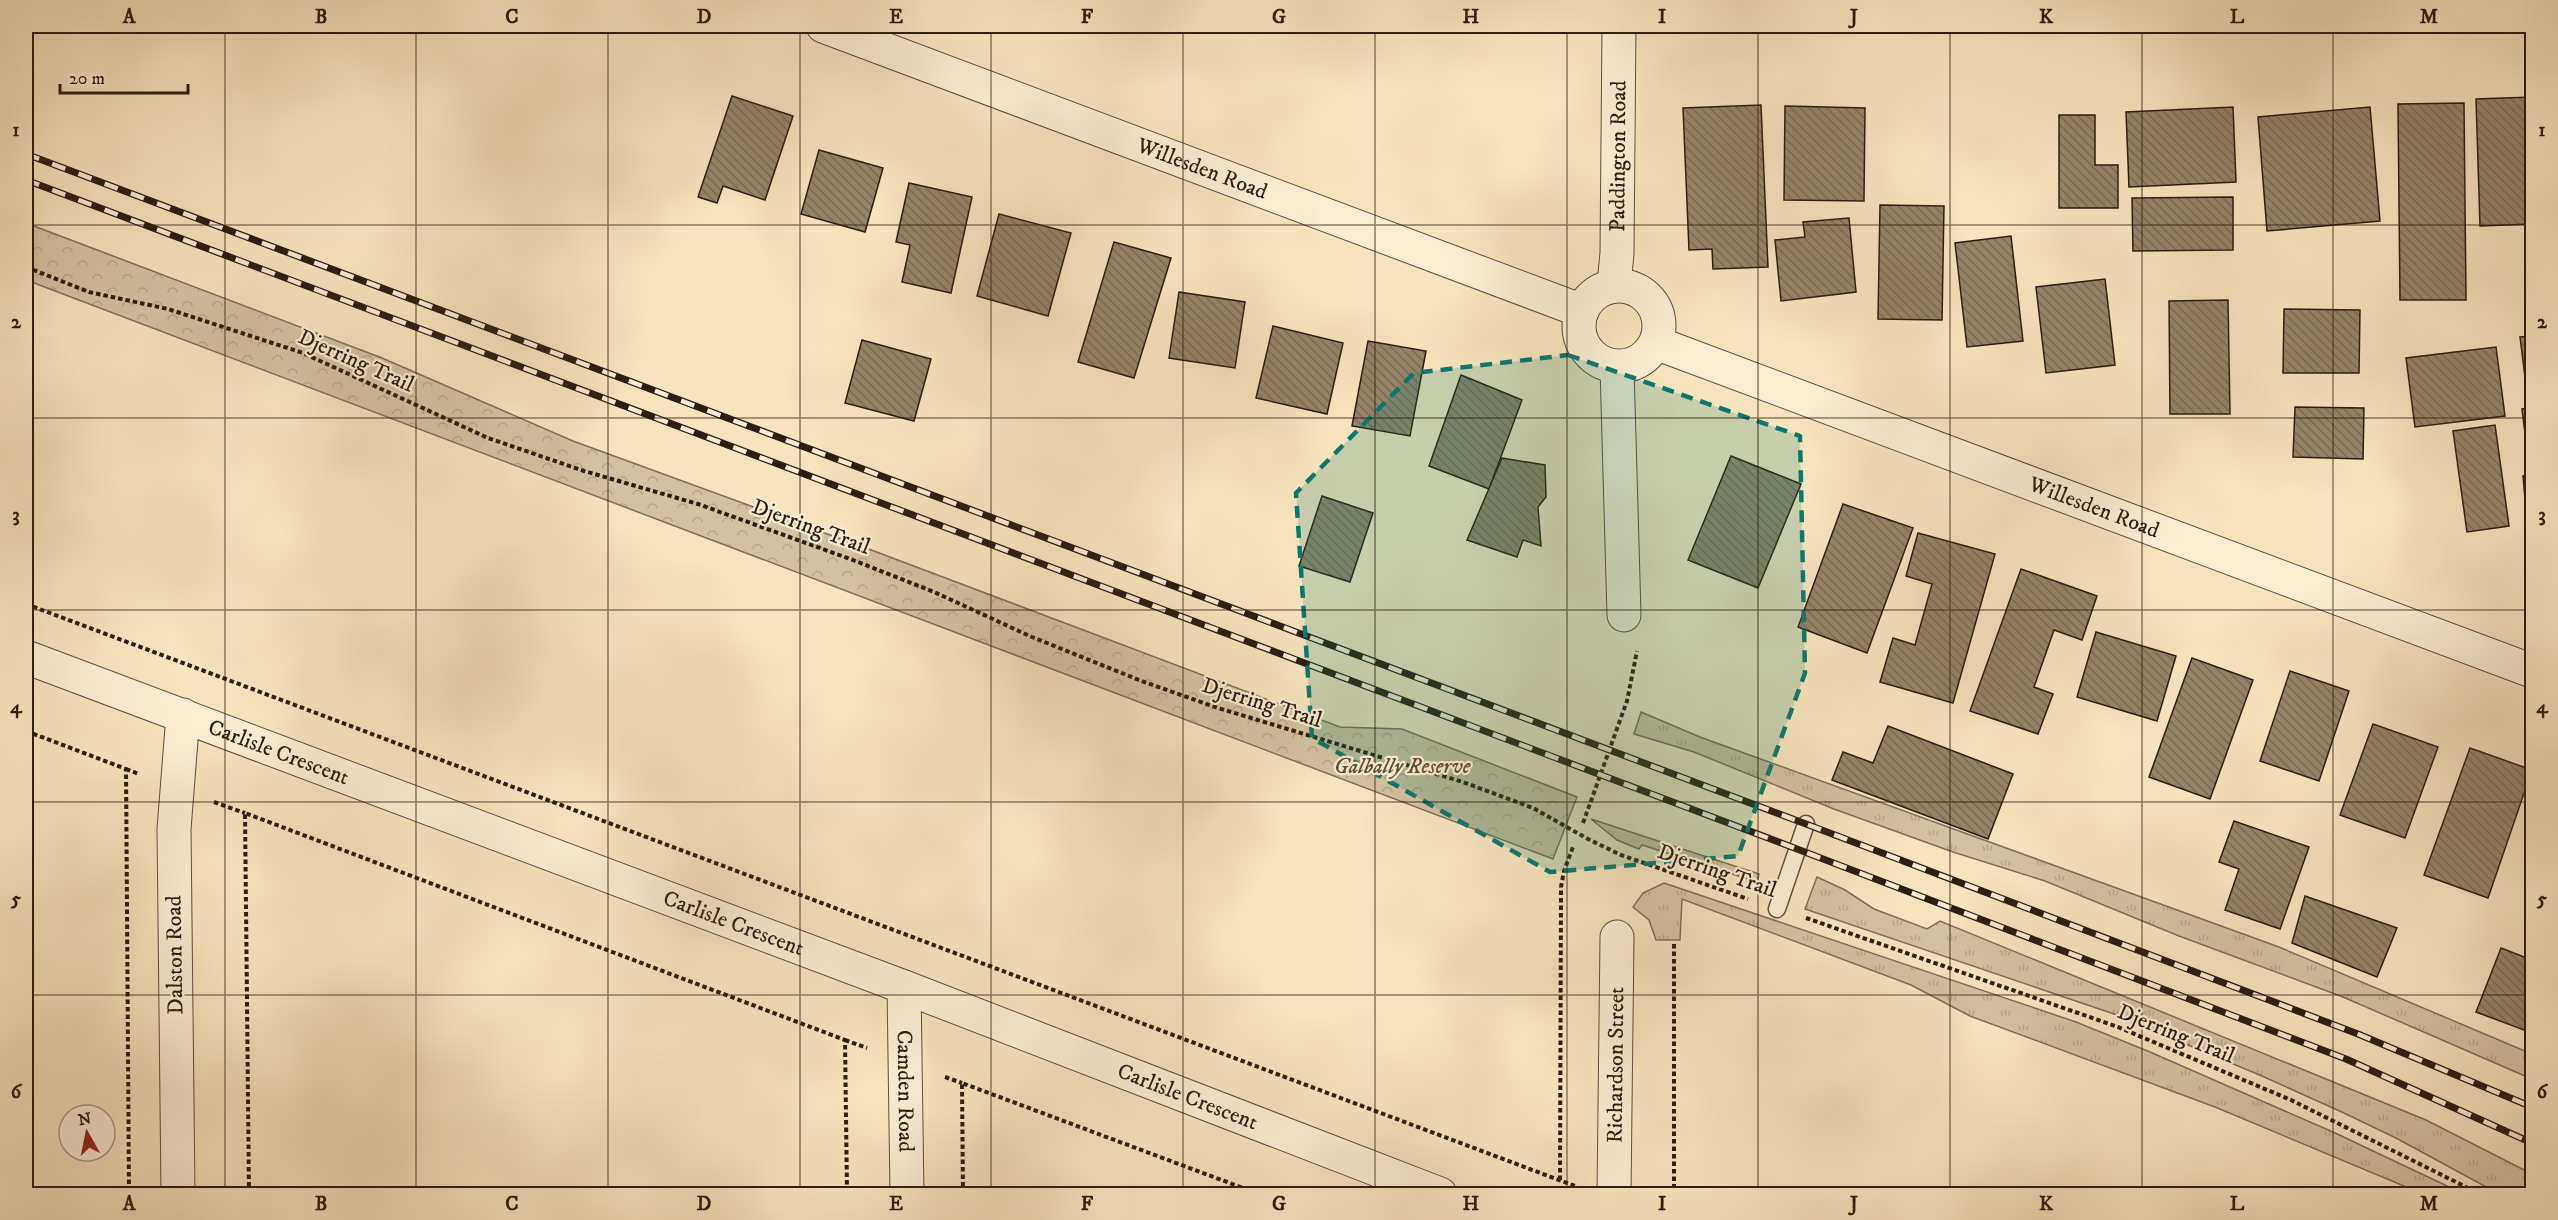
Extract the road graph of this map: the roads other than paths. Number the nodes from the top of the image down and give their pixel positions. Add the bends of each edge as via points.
1 (823, 26) edge
2 (1619, 26) edge
3 (881, 36) edge
4 (1614, 285) junction
5 (1582, 311) junction
6 (1656, 343) junction
7 (1617, 367) junction
8 (1624, 615) road end
9 (26, 657) edge
10 (2532, 671) edge
11 (183, 715) junction
12 (1806, 824) dead end
13 (1777, 909) road end
14 (1617, 937) dead end
15 (904, 987) junction
16 (178, 1194) edge
17 (906, 1194) edge
18 (1440, 1194) edge
19 (1614, 1194) edge

1 - 3 street, Willesden Road
2 - 4 street, Paddington Road
3 - 5 street, Willesden Road
4 - 5 street via 1589,298
4 - 6 street via 1629,286 1642,293 1656,311 1660,331
5 - 7 street via 1578,326 1582,345 1600,362
6 - 7 street via 1640,361
6 - 10 street, Willesden Road
7 - 8 street
9 - 11 street, Carlisle Crescent
11 - 15 street, Carlisle Crescent
11 - 16 street, Dalston Road via 174,829
12 - 13 lane
14 - 19 street, Richardson Street
15 - 17 street, Camden Road
15 - 18 street, Carlisle Crescent

